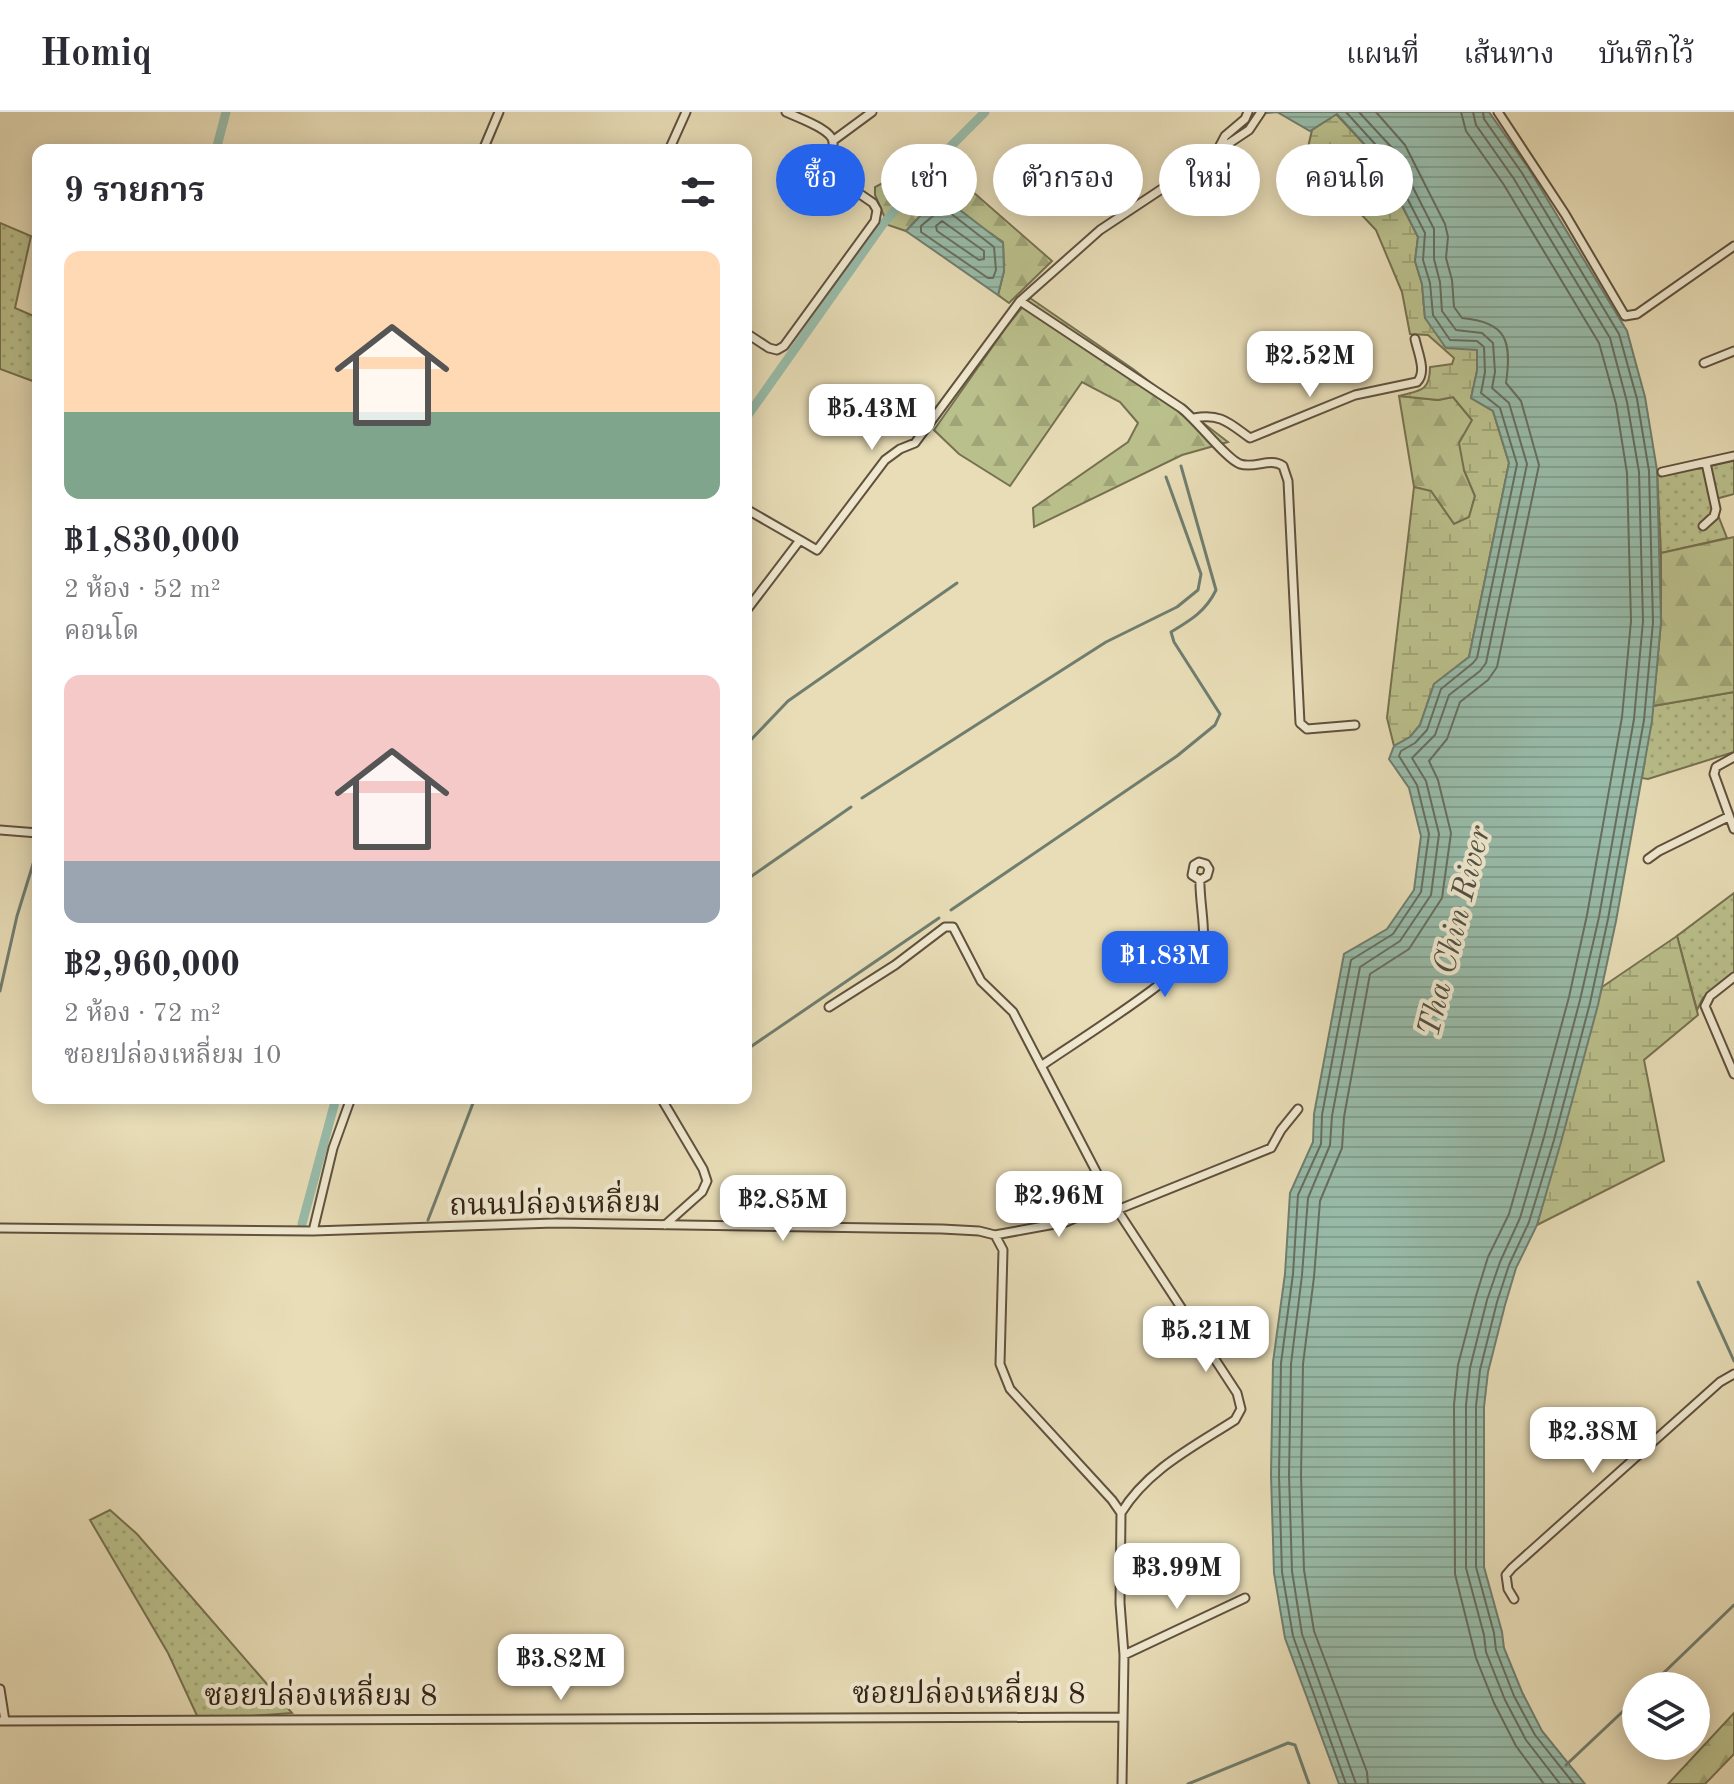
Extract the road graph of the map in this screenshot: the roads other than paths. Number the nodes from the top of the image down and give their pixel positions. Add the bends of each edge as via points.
1 (499, 112) edge
2 (686, 112) edge
3 (786, 112) edge
4 (872, 112) edge
5 (1248, 112) edge
6 (1261, 112) edge
7 (1498, 112) edge
8 (834, 140) junction
9 (486, 144) edge
10 (672, 144) edge
11 (1220, 144) edge
12 (1229, 144) edge
13 (1159, 191) edge
14 (1734, 246) edge
15 (1020, 301) junction
16 (752, 337) edge
17 (1415, 339) dead end
18 (1734, 351) edge
19 (1704, 363) dead end
20 (1194, 418) junction
21 (1734, 456) edge
22 (1706, 463) junction
23 (1662, 472) dead end
24 (752, 512) edge
25 (1703, 526) dead end
26 (800, 540) junction
27 (752, 603) edge
28 (1355, 725) dead end
29 (1734, 757) edge
30 (1728, 817) junction
31 (1734, 829) edge
32 (0, 830) edge
33 (32, 833) edge
34 (1648, 859) dead end
35 (1200, 880) dead end
36 (1734, 977) edge
37 (829, 1007) dead end
38 (1041, 1066) junction
39 (1734, 1074) edge
40 (349, 1104) edge
41 (665, 1104) edge
42 (1298, 1109) dead end
43 (1114, 1206) junction
44 (665, 1225) junction
45 (0, 1228) edge
46 (313, 1231) junction
47 (995, 1235) junction
48 (1734, 1374) edge
49 (1121, 1513) junction
50 (1245, 1598) dead end
51 (1514, 1599) dead end
52 (1124, 1655) junction
53 (0, 1689) edge
54 (1123, 1717) junction
55 (3, 1721) edge
56 (1122, 1784) edge

1 - 9 street
2 - 10 street
3 - 8 street via 829,132
4 - 8 street
5 - 11 street
6 - 12 street via 1249,130
7 - 14 street via 1625,316 1637,314
8 - 16 street via 831,174 873,203 875,221 784,346 769,348
13 - 15 street via 1100,230
15 - 20 street
15 - 26 street via 915,443 885,460 817,550
17 - 20 street via 1422,367 1417,382 1355,395 1250,438 1218,417
18 - 19 street
20 - 28 street via 1237,463 1276,462 1286,472 1300,723 1307,729
21 - 22 street
22 - 23 street
22 - 25 street via 1716,509
24 - 26 street
26 - 27 street
29 - 30 street via 1716,767 1714,774
30 - 31 street
30 - 34 street
32 - 33 street
35 - 38 street via 1204,936 1195,953 1176,973
36 - 39 street via 1708,997 1705,1006
37 - 38 street via 951,926 981,981 1013,1012
38 - 43 street
40 - 46 street
41 - 44 street via 707,1181
42 - 43 street, ถนนปล่องเหลี่ยม via 1271,1148
43 - 47 street, ถนนปล่องเหลี่ยม via 1066,1222
43 - 49 street via 1241,1404 1235,1420 1147,1478
44 - 46 street, ถนนปล่องเหลี่ยม
44 - 47 street, ถนนปล่องเหลี่ยม via 942,1229
45 - 46 street, ถนนปล่องเหลี่ยม
47 - 49 street via 1003,1250 1000,1364 1010,1389
48 - 51 street via 1512,1568 1506,1575
49 - 52 street
50 - 52 street
52 - 54 street
53 - 55 street
54 - 55 street, ซอยปล่องเหลี่ยม 8
54 - 56 street

